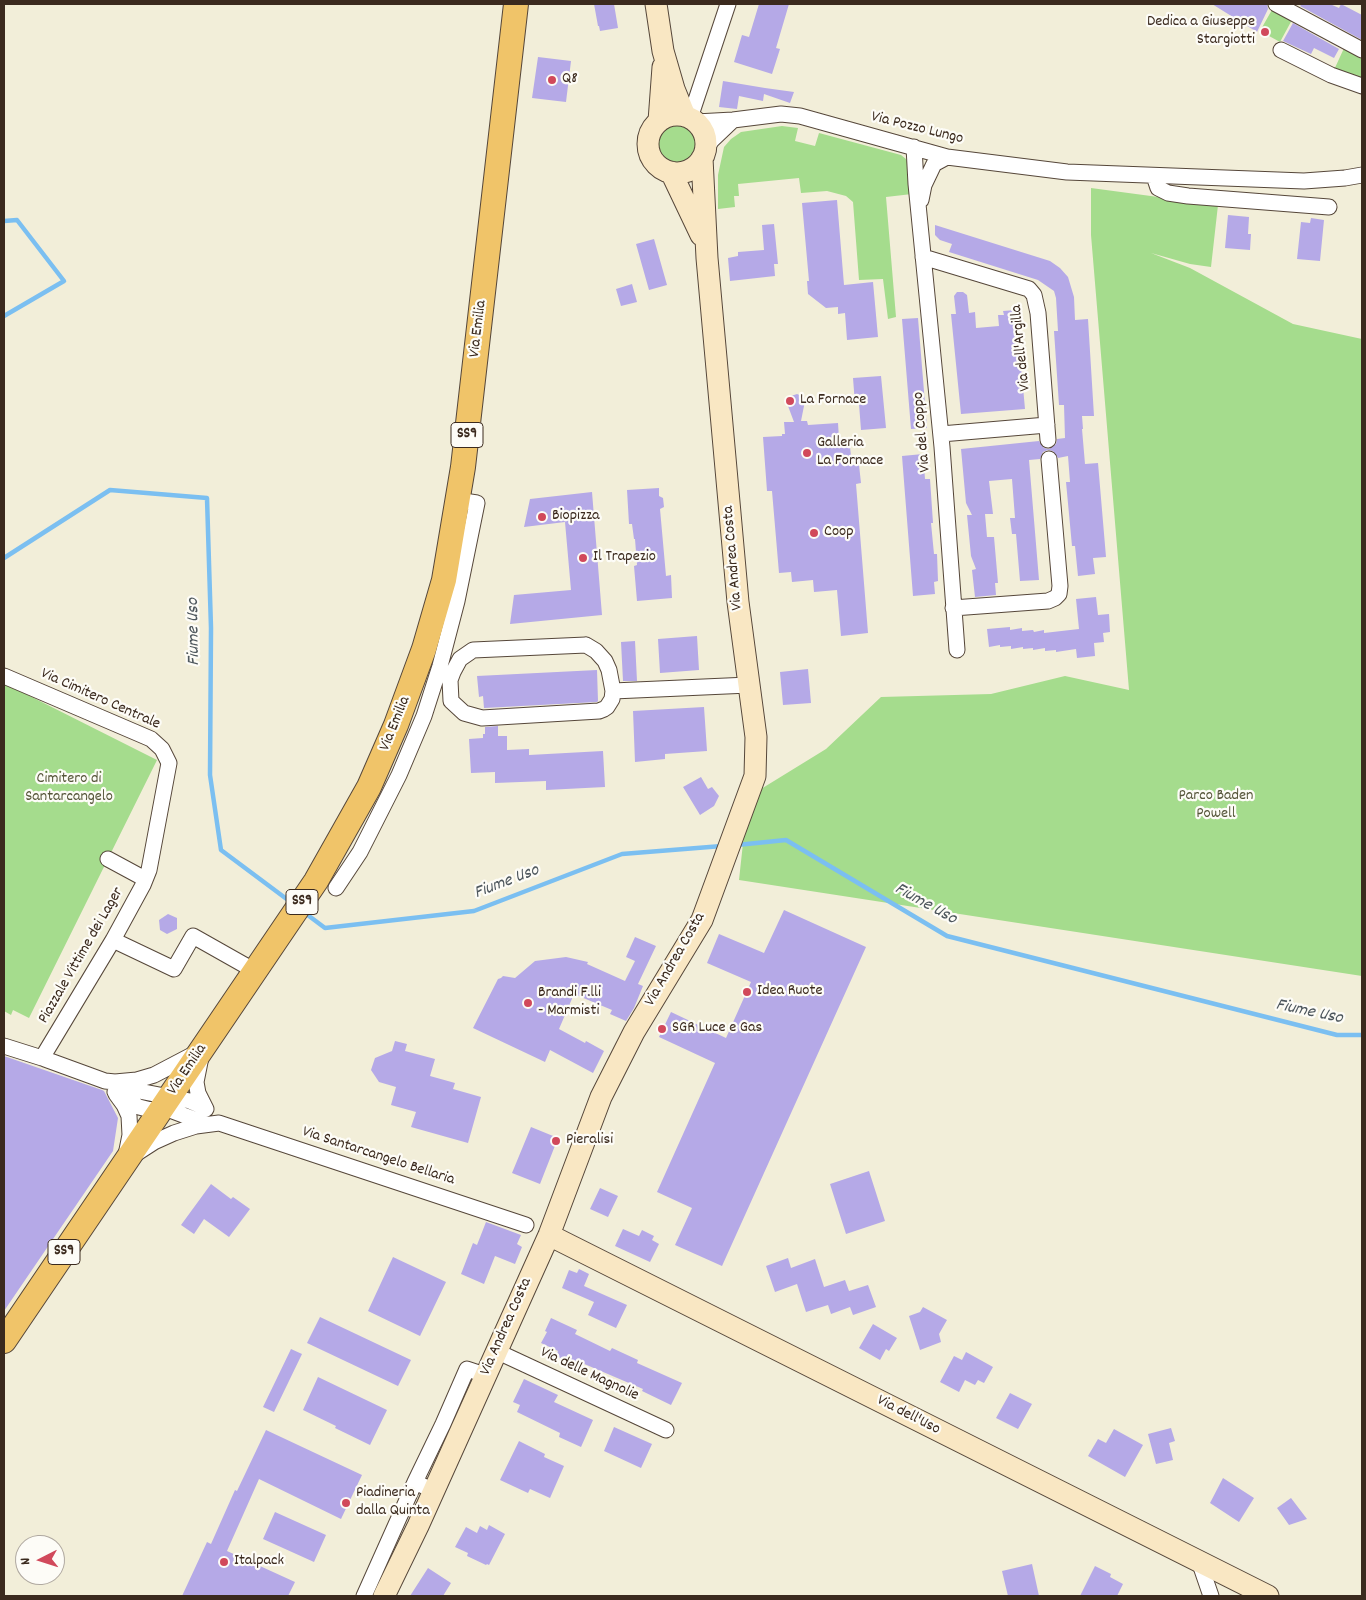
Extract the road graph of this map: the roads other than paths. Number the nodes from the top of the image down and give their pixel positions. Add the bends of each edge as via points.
1 (516, 4) edge
2 (656, 4) edge
3 (728, 4) edge
4 (1276, 4) edge
5 (1281, 50) dead end
6 (1362, 50) edge
7 (663, 51) junction
8 (1362, 86) edge
9 (690, 119) junction
10 (733, 120) junction
11 (659, 121) junction
12 (914, 147) junction
13 (703, 154) junction
14 (947, 157) junction
15 (671, 172) junction
16 (1362, 175) edge
17 (1154, 176) junction
18 (1329, 207) dead end
19 (919, 211) junction
20 (706, 248) junction
21 (923, 256) junction
22 (941, 434) junction
23 (1049, 459) dead end
24 (457, 500) junction
25 (953, 608) junction
26 (957, 650) dead end
27 (4, 676) edge
28 (749, 685) junction
29 (613, 691) junction
30 (108, 859) dead end
31 (144, 882) junction
32 (336, 888) dead end
33 (113, 940) junction
34 (260, 963) junction
35 (4, 1046) edge
36 (204, 1047) junction
37 (42, 1058) junction
38 (111, 1085) junction
39 (166, 1102) junction
40 (204, 1107) junction
41 (213, 1124) junction
42 (124, 1164) junction
43 (526, 1225) dead end
44 (549, 1235) junction
45 (4, 1341) edge
46 (496, 1351) junction
47 (486, 1375) junction
48 (666, 1430) dead end
49 (415, 1482) junction
50 (434, 1490) junction
51 (1199, 1561) junction
52 (364, 1596) edge
53 (384, 1596) edge
54 (1211, 1596) edge
55 (1268, 1596) edge

1 - 24 main road, Via Emilia / SS9
2 - 7 street
3 - 9 street
4 - 6 street
5 - 8 street via 1331,75
7 - 9 street via 674,89
7 - 11 street
9 - 10 street, Via Pozzo Lungo
9 - 11 street via 676,115
9 - 13 street via 704,135
10 - 12 street, Via Pozzo Lungo via 781,114 800,116
10 - 13 street via 712,140
11 - 15 street via 649,136 650,155 662,169
12 - 14 street, Via Pozzo Lungo
12 - 19 street, Via del Coppo
13 - 15 street via 689,170
13 - 20 street, Via Andrea Costa
14 - 17 street, Via Pozzo Lungo via 1067,172
14 - 19 street, Via del Coppo via 934,164 924,185
15 - 20 street, Via Andrea Costa
16 - 17 street, Via Pozzo Lungo via 1304,181
17 - 18 street via 1158,188 1168,193
19 - 21 street, Via del Coppo
20 - 28 street, Via Andrea Costa via 738,602
21 - 22 street, Via del Coppo
21 - 22 street, Via dell'Argilla via 1029,289 1034,295 1038,313 1047,433
22 - 25 street, Via del Coppo
23 - 25 street via 1059,594 1048,601
24 - 32 street via 477,503 440,666 424,716 399,775 360,852
24 - 34 main road, Via Emilia / SS9 via 444,580 424,649 396,725 369,787 336,846
25 - 26 street, Via del Coppo
27 - 31 street, Via Cimitero Centrale via 151,739 162,749 169,763
28 - 29 street
28 - 44 street, Via Andrea Costa via 756,736 753,785 702,920 634,1032 602,1097
29 - 29 street via 605,661 586,646 473,650 460,659 450,680 451,700 464,713 482,718 599,711 607,707
30 - 31 street
31 - 33 street, Piazzale Vittime dei Lager
33 - 34 street via 174,968 193,936
33 - 37 street, Piazzale Vittime dei Lager
34 - 36 main road, Via Emilia / SS9
35 - 37 street, Via Santarcangelo Bellaria
36 - 38 street, Via Santarcangelo Bellaria via 154,1075
36 - 39 main road, Via Emilia / SS9
36 - 40 street, Via Santarcangelo Bellaria via 196,1082
37 - 38 street, Via Santarcangelo Bellaria
38 - 39 street, Via Santarcangelo Bellaria via 139,1107 150,1110
38 - 42 street via 129,1116 130,1135
39 - 40 street, Via Santarcangelo Bellaria via 190,1101
39 - 41 street, Via Santarcangelo Bellaria
39 - 42 main road, Via Emilia / SS9
40 - 41 street, Via Santarcangelo Bellaria
41 - 42 street via 174,1133 154,1142
41 - 43 street, Via Santarcangelo Bellaria
42 - 45 main road, Via Emilia / SS9
44 - 46 street, Via Andrea Costa
44 - 51 street, Via dell'Uso
46 - 47 street, Via Andrea Costa
46 - 48 street, Via delle Magnolie
47 - 49 street via 466,1369
47 - 50 street, Via Andrea Costa
49 - 50 street
49 - 52 street
50 - 53 street, Via Andrea Costa
51 - 54 street
51 - 55 street, Via dell'Uso

